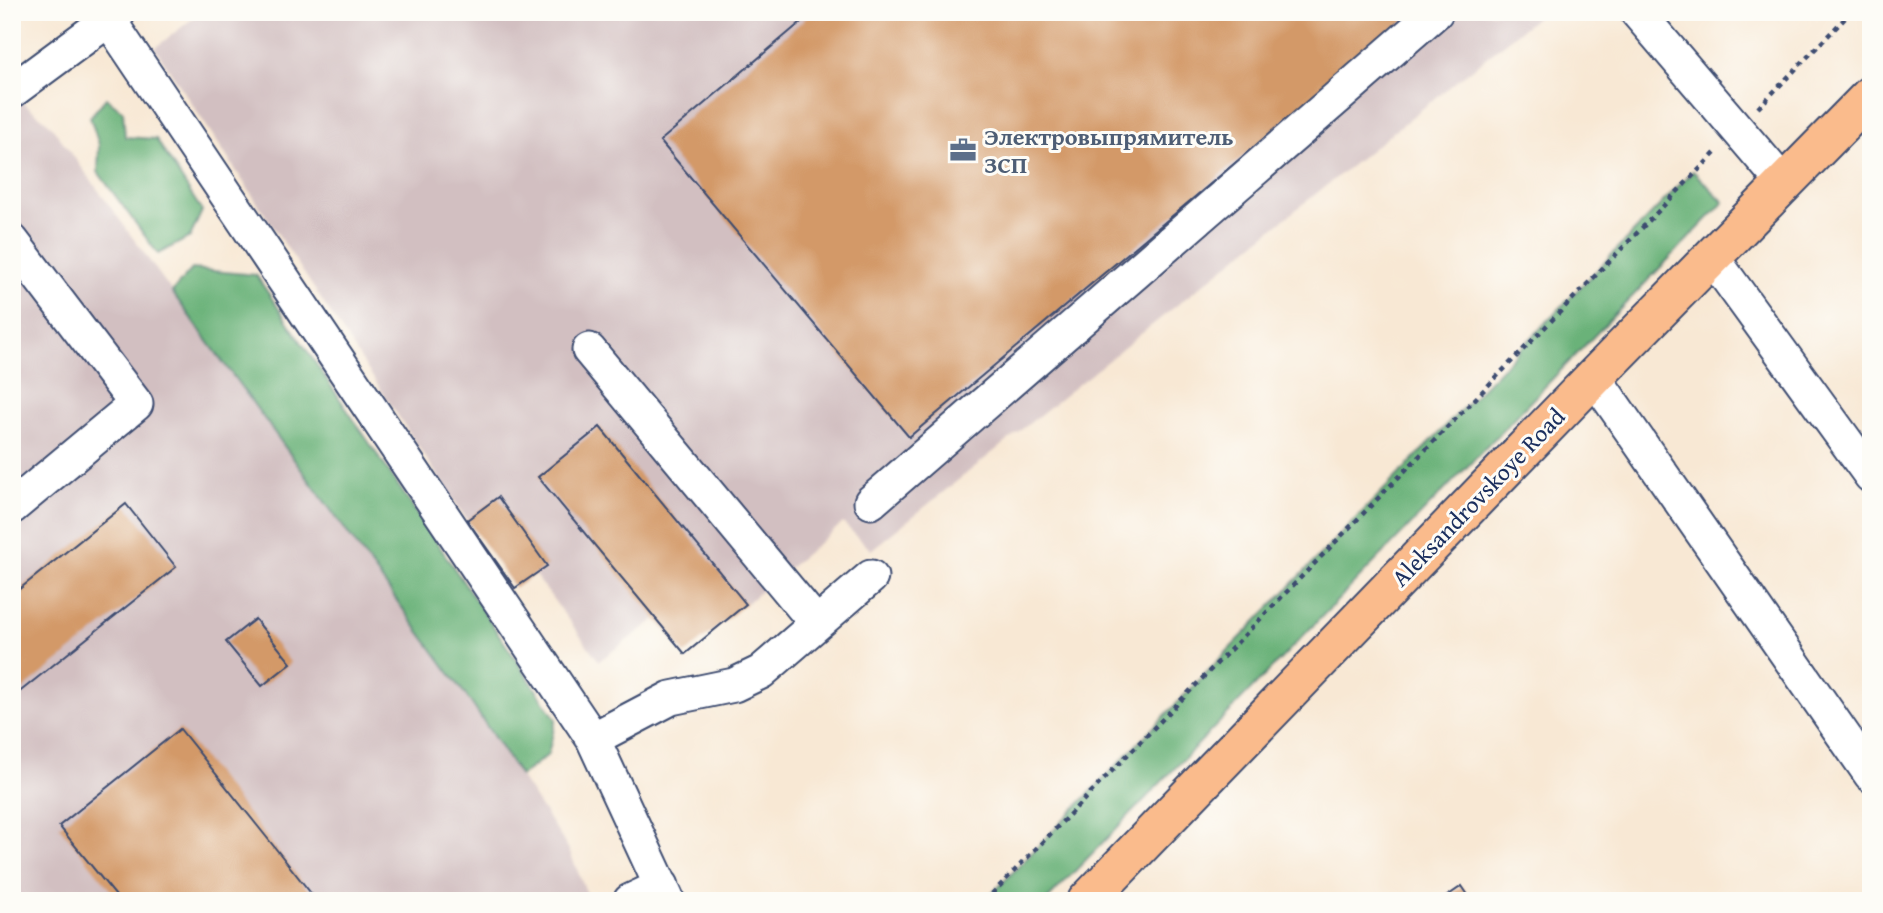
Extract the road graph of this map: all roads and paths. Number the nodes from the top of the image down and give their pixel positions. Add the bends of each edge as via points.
1 (1436, 12) edge
2 (1637, 12) edge
3 (1851, 12) edge
4 (114, 16) edge
5 (12, 90) edge
6 (1871, 95) edge
7 (1738, 130) junction
8 (1785, 184) junction
9 (12, 241) edge
10 (1712, 257) junction
11 (589, 350) dead end
12 (1594, 377) junction
13 (1871, 476) edge
14 (871, 502) dead end
15 (12, 507) edge
16 (871, 577) dead end
17 (816, 623) junction
18 (593, 739) junction
19 (1871, 775) edge
20 (665, 893) edge
21 (630, 901) edge
22 (985, 901) edge
23 (1087, 901) edge

1 - 14 lane
2 - 7 lane
3 - 7 path
4 - 5 lane
4 - 18 lane
6 - 8 main road, Aleksandrovskoye Road
7 - 8 lane
7 - 22 path
8 - 10 main road, Aleksandrovskoye Road
9 - 15 lane via 135,404
10 - 12 main road, Aleksandrovskoye Road
10 - 13 lane
11 - 17 lane
12 - 19 lane
12 - 23 main road, Aleksandrovskoye Road
16 - 17 lane
17 - 18 lane via 761,672 734,685 671,698
18 - 20 lane
20 - 21 lane

